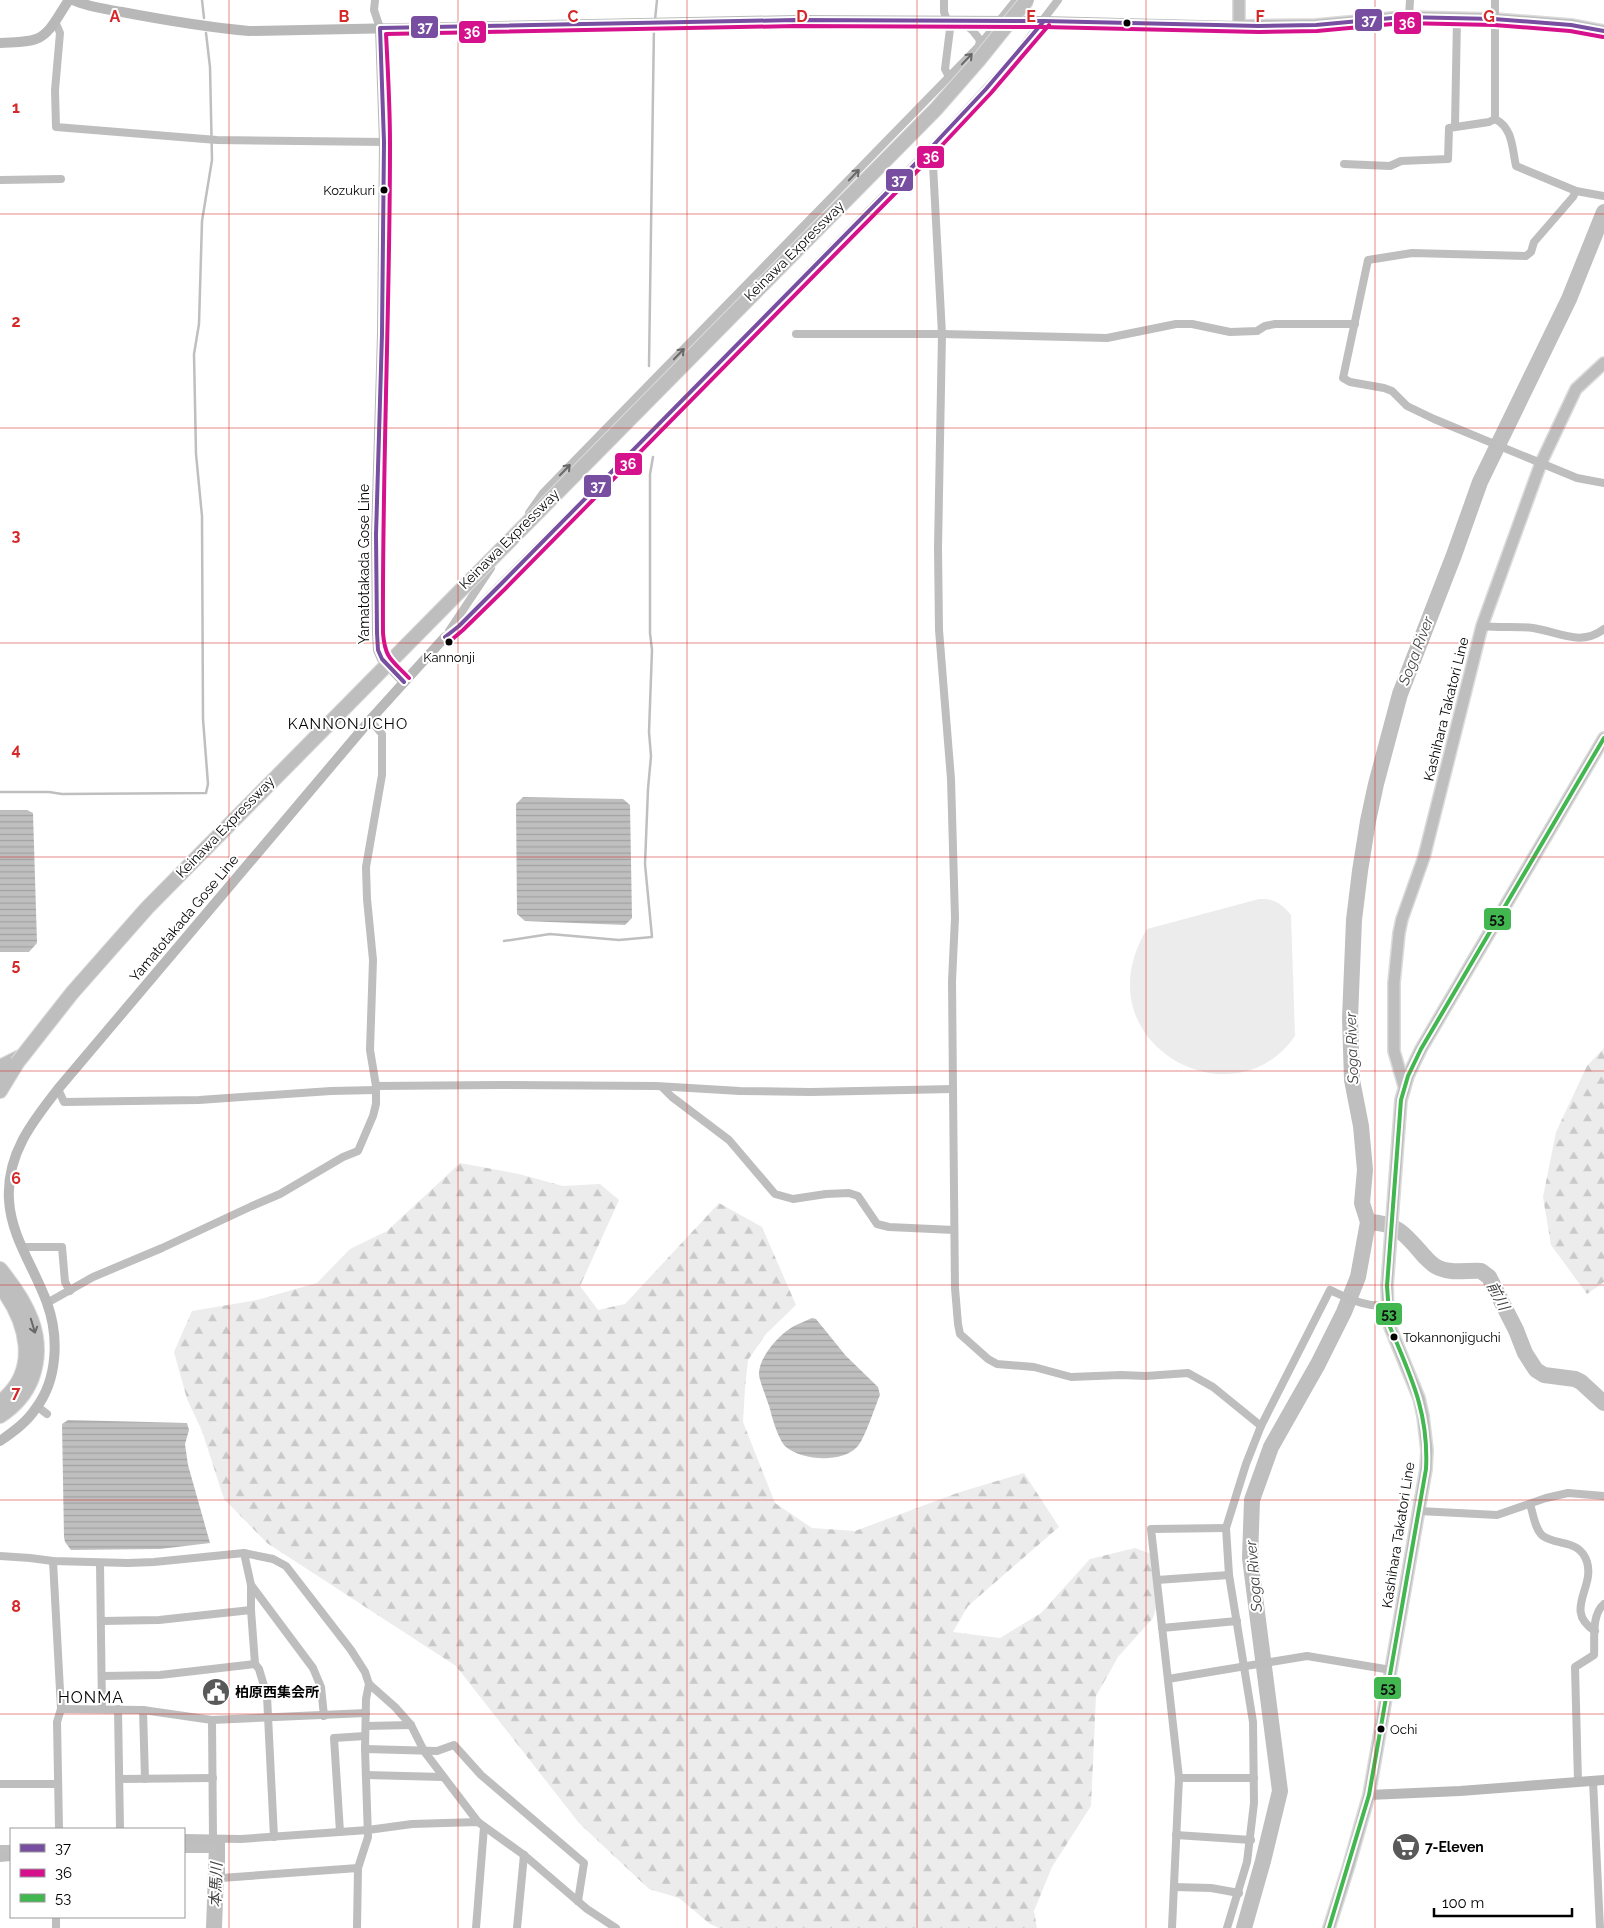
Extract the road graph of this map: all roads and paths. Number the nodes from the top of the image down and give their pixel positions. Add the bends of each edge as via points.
1 (69, 0) edge
2 (73, 0) edge
3 (375, 0) edge
4 (944, 0) edge
5 (1016, 0) edge
6 (1027, 0) edge
7 (1058, 0) edge
8 (1239, 0) edge
9 (1410, 0) edge
10 (1495, 0) edge
11 (1409, 17) junction
12 (1457, 18) junction
13 (1494, 19) junction
14 (55, 21) junction
15 (947, 22) junction
16 (961, 22) junction
17 (999, 22) junction
18 (1044, 22) junction
19 (1239, 26) junction
20 (380, 28) junction
21 (1604, 30) edge
22 (0, 43) edge
23 (979, 46) junction
24 (949, 77) junction
25 (1495, 119) junction
26 (1456, 126) junction
27 (384, 142) junction
28 (924, 154) junction
29 (1344, 164) dead end
30 (61, 179) dead end
31 (0, 180) edge
32 (1576, 191) junction
33 (1604, 196) edge
34 (1355, 324) junction
35 (796, 334) dead end
36 (942, 334) junction
37 (1604, 363) edge
38 (1541, 463) junction
39 (1604, 483) edge
40 (1482, 626) junction
41 (1604, 629) edge
42 (445, 637) junction
43 (404, 682) junction
44 (370, 720) junction
45 (1604, 738) edge
46 (13, 1063) edge
47 (0, 1086) edge
48 (1404, 1086) junction
49 (662, 1087) junction
50 (376, 1088) junction
51 (58, 1089) junction
52 (953, 1089) junction
53 (0, 1091) edge
54 (954, 1230) junction
55 (22, 1247) junction
56 (0, 1269) edge
57 (0, 1286) edge
58 (70, 1291) junction
59 (47, 1303) junction
60 (1387, 1305) junction
61 (0, 1402) edge
62 (38, 1407) junction
63 (47, 1414) dead end
64 (0, 1416) edge
65 (1261, 1426) junction
66 (0, 1441) edge
67 (1604, 1496) edge
68 (1530, 1504) junction
69 (1419, 1511) junction
70 (1226, 1528) junction
71 (244, 1553) junction
72 (0, 1556) edge
73 (53, 1561) junction
74 (100, 1562) junction
75 (1229, 1575) junction
76 (1157, 1580) junction
77 (251, 1585) junction
78 (1604, 1604) edge
79 (251, 1610) junction
80 (102, 1621) junction
81 (1237, 1621) junction
82 (1162, 1628) junction
83 (1595, 1631) junction
84 (255, 1664) junction
85 (1246, 1666) junction
86 (1391, 1670) junction
87 (102, 1676) junction
88 (1168, 1679) junction
89 (368, 1684) junction
90 (61, 1709) junction
91 (102, 1709) junction
92 (118, 1709) junction
93 (143, 1710) junction
94 (366, 1714) junction
95 (324, 1716) junction
96 (268, 1718) junction
97 (212, 1720) junction
98 (411, 1725) junction
99 (366, 1726) junction
100 (366, 1736) junction
101 (365, 1749) junction
102 (424, 1751) junction
103 (366, 1775) junction
104 (443, 1777) junction
105 (213, 1778) junction
106 (1179, 1778) junction
107 (1254, 1778) junction
108 (120, 1779) junction
109 (145, 1779) junction
110 (1604, 1780) edge
111 (1593, 1781) junction
112 (1578, 1782) junction
113 (0, 1784) edge
114 (57, 1784) junction
115 (1369, 1795) junction
116 (481, 1824) junction
117 (59, 1828) edge
118 (120, 1828) edge
119 (368, 1830) junction
120 (340, 1832) junction
121 (1176, 1835) junction
122 (274, 1837) junction
123 (185, 1838) edge
124 (218, 1839) junction
125 (1251, 1840) junction
126 (524, 1855) junction
127 (358, 1868) junction
128 (1174, 1887) junction
129 (1239, 1893) junction
130 (578, 1901) junction
131 (357, 1928) edge
132 (476, 1928) edge
133 (517, 1928) edge
134 (616, 1928) edge
135 (1172, 1928) edge
136 (1227, 1928) edge
137 (1329, 1928) edge
138 (1600, 1928) edge

1 - 14 main road
2 - 20 main road via 89,6 212,28 249,31
3 - 20 street via 374,10
4 - 15 street
5 - 17 street
6 - 46 highway, Keinawa Expressway, bridge via 929,116 147,908
7 - 18 street
8 - 19 main road
9 - 11 street
10 - 13 street
11 - 12 main road
11 - 19 main road via 1316,25
12 - 13 main road
12 - 26 street
13 - 21 main road
13 - 25 street
14 - 22 main road via 37,39
14 - 27 street via 60,33 55,90 56,128 212,139
15 - 16 main road
15 - 20 main road via 795,20
15 - 24 street via 950,28 945,69
16 - 17 main road
16 - 23 street via 973,30 980,40
17 - 18 main road
17 - 23 street
18 - 19 main road
18 - 28 street
20 - 27 main road, Yamatotakada Gose Line
24 -> 23 street
42 -> 24 street via 543,493
25 - 26 street
25 - 32 street via 1502,122 1510,133 1516,166
26 - 29 street via 1449,128 1448,159 1401,161 1390,166
27 - 43 main road, Yamatotakada Gose Line via 377,633 382,659
28 - 36 street via 932,165
28 - 42 street via 640,444
30 - 31 street
32 - 33 street
32 - 34 street via 1526,256 1412,253 1368,260
34 - 36 street via 1275,324 1257,331 1230,332 1176,324 1107,338
34 - 38 street via 1343,378 1392,391 1407,406
35 - 36 street
36 - 52 street via 939,630 951,779 955,918
37 - 38 main road, Kashihara Takatori Line via 1576,389
38 - 39 street via 1576,478
38 - 40 main road, Kashihara Takatori Line
40 - 41 street via 1532,628 1583,638
40 - 48 main road, Kashihara Takatori Line via 1424,857 1399,933 1394,983 1394,1051
42 - 43 main road
43 - 44 main road, Yamatotakada Gose Line
44 - 50 street via 382,734 382,775 366,867 374,960 370,1050
44 - 51 main road, Yamatotakada Gose Line
45 - 48 main road, Kashihara Takatori Line via 1421,1049
46 - 47 highway, Keinawa Expressway
46 - 53 highway
48 - 60 main road, Kashihara Takatori Line via 1398,1123
49 - 50 street via 500,1085
49 - 52 street via 810,1092
49 - 54 street via 729,1140 776,1194 793,1199 849,1193 858,1196 877,1224 889,1228
50 - 51 street via 199,1100 64,1102
50 - 58 street via 373,1116 358,1151 280,1194 93,1277
51 - 55 main road, Yamatotakada Gose Line via 36,1116 15,1152 9,1200 11,1219
52 - 54 street
54 - 65 street via 960,1334 988,1359 997,1364 1034,1367 1071,1377 1188,1373 1213,1387
55 - 58 street via 62,1247 65,1282
55 - 59 main road, Yamatotakada Gose Line
56 -> 64 highway via 27,1308 38,1345 30,1383 16,1403
57 - 61 highway via 20,1319 26,1344 24,1368 19,1380
58 - 59 street
59 - 62 main road, Yamatotakada Gose Line via 56,1347 51,1378
60 - 65 street via 1374,1307 1330,1290
60 - 69 main road, Kashihara Takatori Line via 1393,1336 1419,1398 1426,1433 1426,1469
62 - 63 street
62 - 66 main road, Yamatotakada Gose Line
65 - 70 street
67 - 68 street via 1568,1493
68 - 69 street via 1497,1515
68 - 83 street via 1543,1536 1562,1541 1585,1556 1588,1570 1580,1614 1586,1625
69 - 86 main road, Kashihara Takatori Line
70 - 75 street
70 - 76 street via 1151,1529
71 - 74 street via 154,1562
71 - 77 street
71 - 89 street via 273,1559 286,1566 351,1650 365,1672
72 - 73 street
73 - 74 street
73 - 90 street
74 - 80 street
75 - 76 street
75 - 81 street
76 - 82 street
77 - 79 street
77 - 95 street via 312,1668 321,1687
78 - 83 street via 1598,1609
79 - 80 street via 159,1620
79 - 84 street
80 - 87 street
81 - 82 street
81 - 85 street
82 - 88 street
83 - 112 street via 1594,1655 1574,1667
84 - 87 street via 160,1675
84 - 96 street via 260,1669 267,1696
85 - 86 street via 1307,1656
85 - 88 street
85 - 107 street via 1253,1722
86 - 115 main road, Kashihara Takatori Line
87 - 91 street
88 - 106 street
89 - 94 street
89 - 98 street
90 - 91 street
90 - 114 street via 57,1722
91 - 92 street
92 - 93 street
92 - 108 street
93 - 97 street
93 - 109 street
94 - 95 street
94 - 99 street
95 - 96 street
96 - 97 street
96 - 122 street
97 - 105 street
98 - 99 street
98 - 102 street
99 - 100 street
100 - 101 street
100 - 120 street via 334,1738
101 - 102 street
101 - 103 street
102 - 104 street
102 - 130 street via 437,1751 454,1745 481,1775 584,1863
103 - 104 street
103 - 119 street
104 - 116 street
105 - 109 street
105 - 124 street
106 - 107 street
106 - 121 street
107 - 125 street
108 - 109 street
108 - 118 street
110 - 111 main road
111 - 112 main road
111 - 138 street
112 - 115 main road
113 - 114 street
114 - 117 street
115 - 137 main road, Kashihara Takatori Line
116 - 119 street via 412,1824
116 - 126 street
116 - 132 street
119 - 120 street
119 - 127 street
120 - 122 street
121 - 125 street
121 - 128 street
122 - 124 street
123 - 124 street
124 - 127 street via 221,1878
125 - 129 street
126 - 130 street
126 - 133 street
127 - 131 street
128 - 129 street
128 - 135 street
129 - 136 street
130 - 134 street

